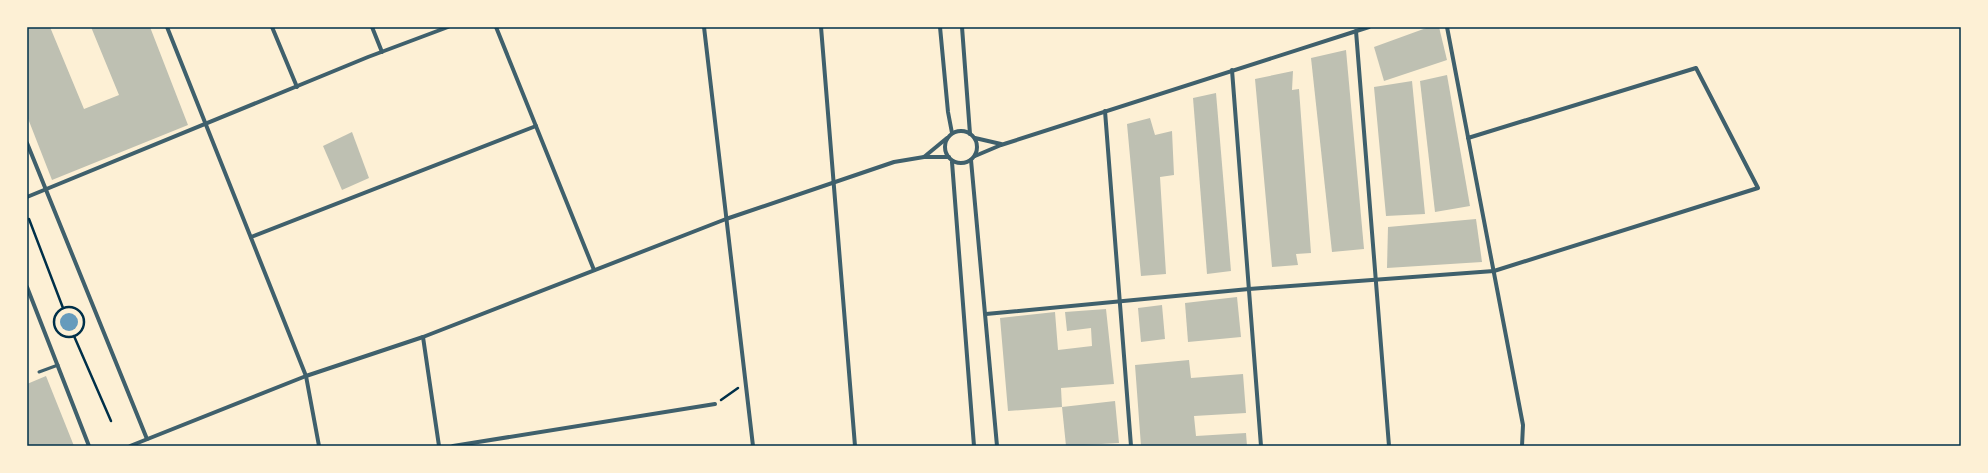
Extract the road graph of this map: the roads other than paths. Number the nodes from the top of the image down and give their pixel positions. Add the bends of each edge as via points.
1 (167, 27) edge
2 (272, 27) edge
3 (372, 27) edge
4 (448, 27) edge
5 (496, 27) edge
6 (704, 27) edge
7 (821, 27) edge
8 (940, 27) edge
9 (962, 27) edge
10 (1369, 27) edge
11 (1447, 27) edge
12 (1356, 31) junction
13 (382, 52) junction
14 (1232, 70) junction
15 (297, 87) junction
16 (1105, 111) junction
17 (206, 124) junction
18 (536, 126) junction
19 (952, 134) junction
20 (970, 134) junction
21 (947, 138) junction
22 (975, 138) junction
23 (1468, 138) junction
24 (27, 143) edge
25 (1001, 144) junction
26 (975, 156) junction
27 (924, 157) junction
28 (949, 158) junction
29 (971, 160) junction
30 (952, 162) junction
31 (834, 183) junction
32 (45, 189) junction
33 (27, 197) edge
34 (726, 220) junction
35 (251, 237) junction
36 (594, 270) junction
37 (1494, 271) junction
38 (1376, 280) junction
39 (27, 287) edge
40 (1249, 289) junction
41 (1120, 301) junction
42 (986, 314) junction
43 (423, 337) junction
44 (58, 365) junction
45 (38, 372) dead end
46 (306, 376) junction
47 (715, 404) road end
48 (147, 439) junction
49 (89, 446) edge
50 (130, 446) edge
51 (319, 446) edge
52 (439, 446) edge
53 (452, 446) edge
54 (753, 446) edge
55 (855, 446) edge
56 (974, 446) edge
57 (997, 446) edge
58 (1131, 446) edge
59 (1261, 446) edge
60 (1389, 446) edge
61 (1522, 446) edge

1 - 17 street
2 - 15 street
3 - 13 street
4 - 13 street
5 - 18 street
6 - 34 street
7 - 31 street
8 - 19 street
9 - 20 street
10 - 12 street
11 - 23 street
12 - 14 street
12 - 38 street
13 - 15 street
14 - 16 street
14 - 40 street
15 - 17 street
16 - 25 street
16 - 41 street
17 - 32 street
17 - 35 street
18 - 35 street
18 - 36 street
19 - 20 street via 964,131
19 - 21 street
20 - 22 street
21 - 27 street
21 - 28 street via 946,152
22 - 25 street
22 - 26 street
23 - 37 street
23 - 37 street via 1696,68 1758,188
24 - 32 street
25 - 26 street
26 - 29 street
27 - 28 street
27 - 31 street via 894,162
28 - 30 street
29 - 30 street
29 - 42 street
30 - 56 street
31 - 34 street
31 - 55 street
32 - 33 street
32 - 48 street
34 - 36 street
34 - 54 street
35 - 46 street
36 - 43 street
37 - 38 street
37 - 61 street via 1523,425
38 - 40 street
38 - 60 street
39 - 44 street
40 - 41 street
40 - 59 street
41 - 42 street
41 - 58 street
42 - 57 street
43 - 46 street
43 - 52 street
44 - 45 lane
44 - 49 street
46 - 48 street
46 - 51 street
47 - 53 street
48 - 50 street

